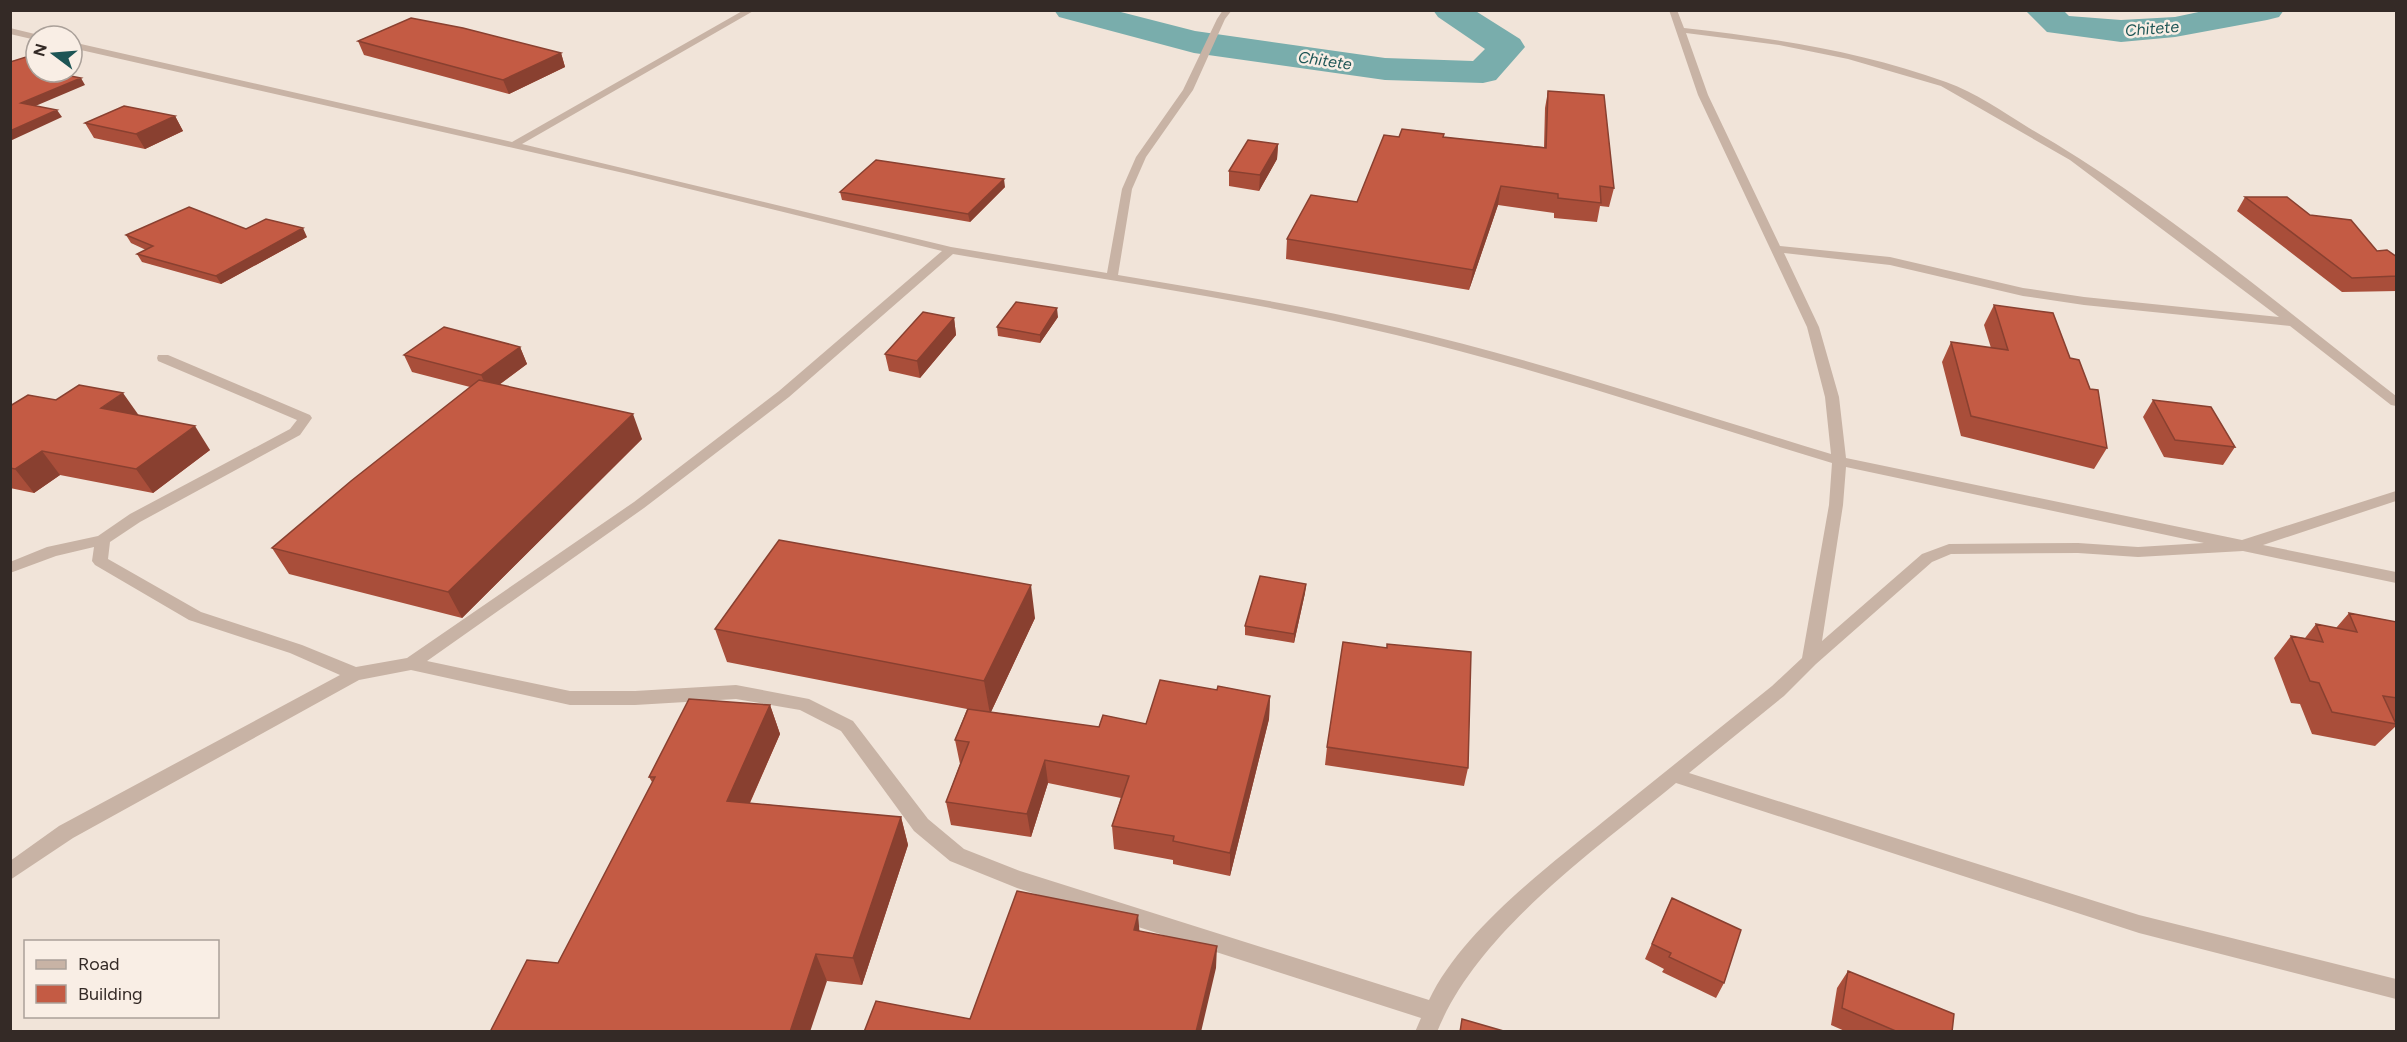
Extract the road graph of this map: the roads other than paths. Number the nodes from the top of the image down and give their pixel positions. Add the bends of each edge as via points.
1 (751, 10) edge
2 (1228, 10) edge
3 (1673, 10) edge
4 (1682, 30) junction
5 (84, 48) edge
6 (513, 145) junction
7 (1776, 249) junction
8 (951, 250) junction
9 (1112, 278) junction
10 (2293, 322) junction
11 (163, 358) dead end
12 (2397, 402) edge
13 (1839, 461) junction
14 (2397, 496) edge
15 (103, 540) junction
16 (2242, 546) junction
17 (10, 568) edge
18 (2397, 578) edge
19 (1810, 660) junction
20 (411, 664) junction
21 (355, 674) junction
22 (1673, 775) junction
23 (10, 872) edge
24 (2397, 989) edge
25 (1431, 1011) junction
26 (1425, 1032) edge

1 - 6 street
2 - 9 street via 1188,90 1141,156 1127,189
3 - 4 street
4 - 7 street via 1703,95
4 - 10 street via 1779,42 1944,84 2074,158
5 - 6 street
6 - 8 street
7 - 10 street via 1890,261 2023,292 2084,301
7 - 13 street via 1813,327 1832,397
8 - 9 street
8 - 20 street via 775,401 639,505
9 - 13 street via 1265,303 1400,333 1580,382
10 - 12 street
11 - 15 street via 305,418 295,432
13 - 16 street
13 - 19 street via 1836,505
14 - 16 street
15 - 17 street via 52,551
15 - 21 street via 100,561 195,616 296,649
16 - 18 street
16 - 19 street via 2138,552 2078,548 1949,549 1927,558
19 - 22 street via 1778,691
20 - 21 street
20 - 25 street via 570,698 736,692 803,704 847,726 921,825 957,855 1017,879
21 - 23 street via 66,832
22 - 24 street via 2139,924
22 - 25 street via 1550,877 1475,949
25 - 26 street

